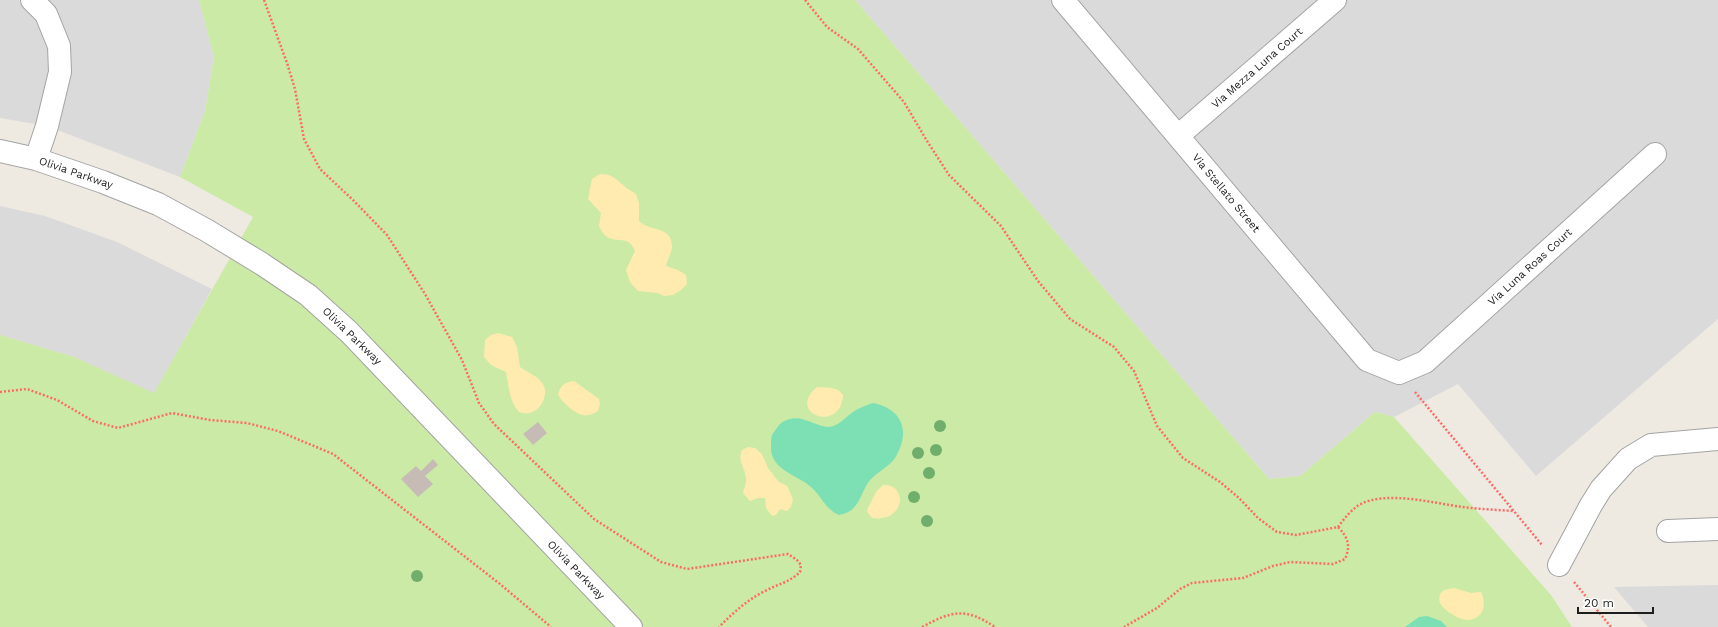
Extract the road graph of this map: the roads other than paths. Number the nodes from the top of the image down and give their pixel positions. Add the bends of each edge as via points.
1 (32, 0) edge
2 (1063, 0) edge
3 (1335, 0) edge
4 (1178, 136) junction
5 (0, 151) edge
6 (1655, 154) dead end
7 (36, 159) junction
8 (1399, 373) joint
9 (1718, 439) edge
10 (1718, 529) edge
11 (1668, 531) dead end
12 (1559, 565) road end
13 (631, 627) edge

1 - 7 street via 46,14 60,46 60,72 48,126
2 - 4 street, Via Stellato Street
3 - 4 street, Via Mezza Luna Court
4 - 8 street, Via Stellato Street via 1367,360
5 - 7 street, Olivia Parkway
6 - 8 street, Via Luna Roas Court via 1426,362
7 - 13 street, Olivia Parkway via 158,204 206,230 308,295 349,332
9 - 12 street via 1651,445 1628,459 1597,494
10 - 11 street

